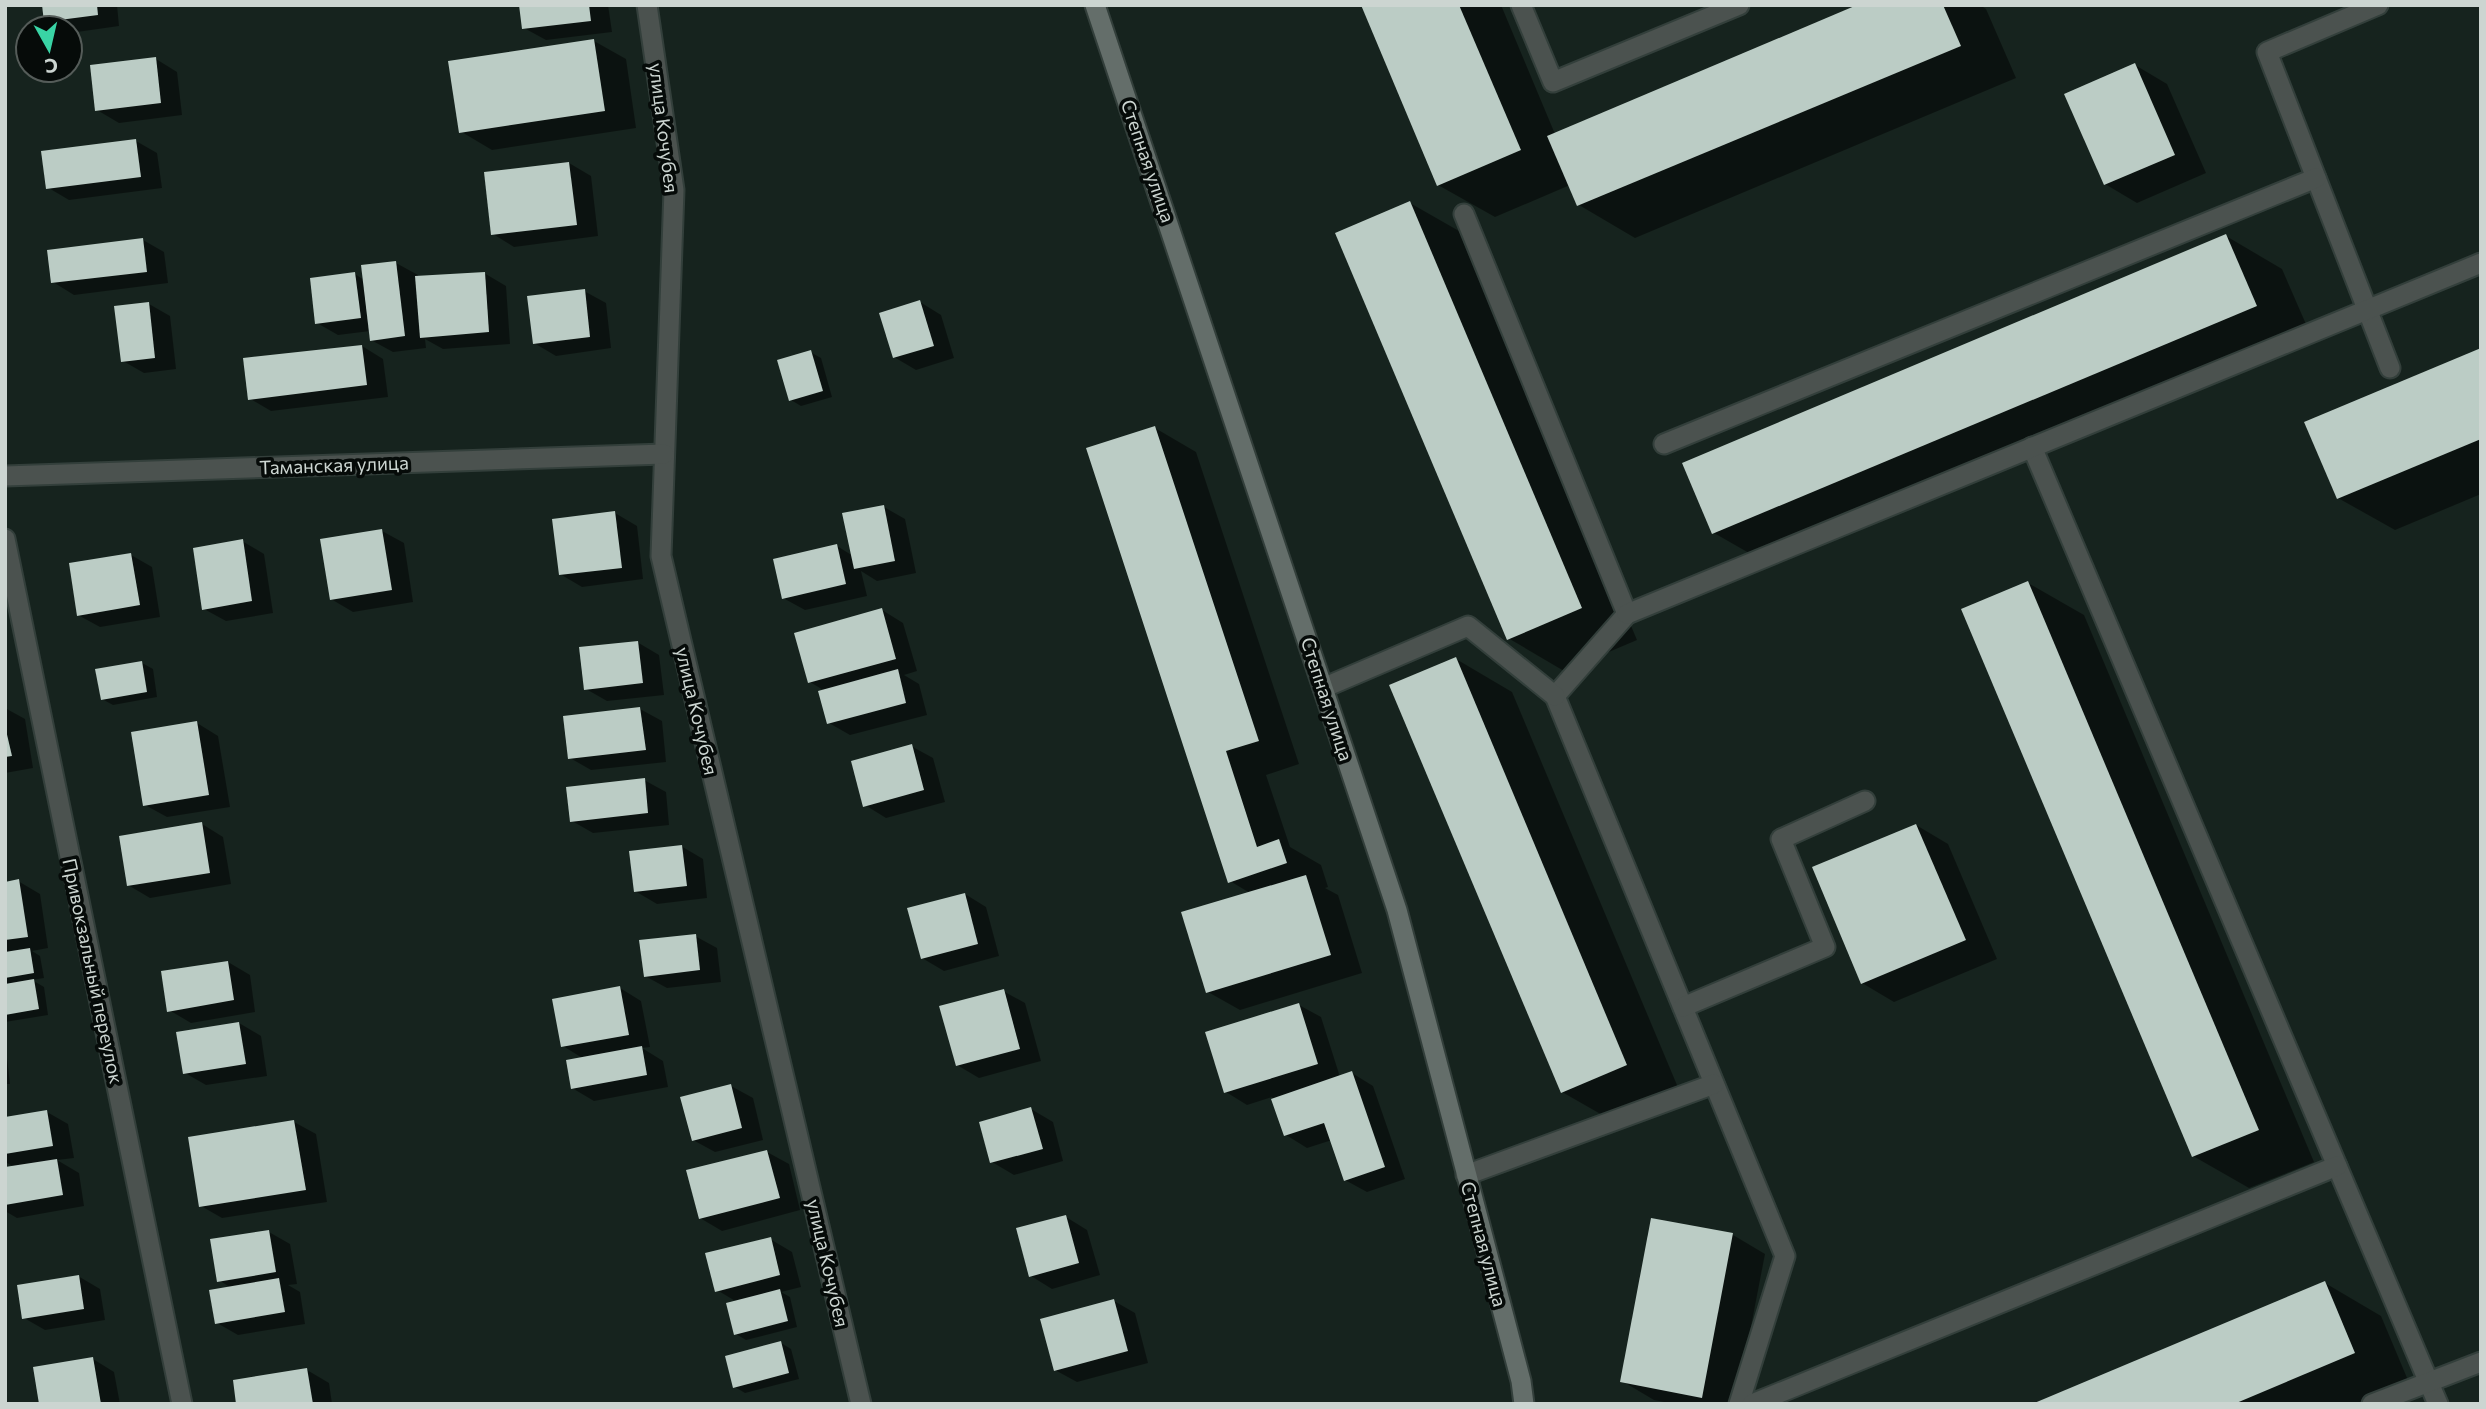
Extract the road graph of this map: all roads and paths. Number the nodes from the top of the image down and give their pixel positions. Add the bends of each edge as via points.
1 (647, 5) edge
2 (1095, 5) edge
3 (1521, 5) edge
4 (1739, 5) edge
5 (2378, 5) edge
6 (2316, 178) junction
7 (1464, 214) dead end
8 (2481, 263) edge
9 (2367, 308) junction
10 (2390, 368) dead end
11 (1664, 444) dead end
12 (2032, 447) junction
13 (664, 454) junction
14 (5, 476) edge
15 (5, 538) edge
16 (1627, 614) junction
17 (1323, 688) junction
18 (1555, 696) junction
19 (1865, 802) dead end
20 (1683, 1007) junction
21 (1714, 1084) junction
22 (2337, 1166) junction
23 (1466, 1175) junction
24 (2481, 1362) edge
25 (2429, 1381) junction
26 (182, 1404) edge
27 (861, 1404) edge
28 (1524, 1404) edge
29 (1739, 1404) edge
30 (1752, 1404) edge
31 (2372, 1404) edge
32 (2438, 1404) edge

1 - 13 street, улица Кочубея via 674,190
2 - 17 main road, Степная улица
3 - 4 street via 1553,82
5 - 6 street via 2267,52
6 - 9 street
6 - 11 street
7 - 16 street
8 - 9 street
9 - 10 street
9 - 12 street
12 - 16 street
12 - 22 street
13 - 14 street, Таманская улица
13 - 27 street, улица Кочубея via 661,556
15 - 26 street, Привокзальный переулок
16 - 18 street
17 - 18 street via 1468,626
17 - 23 main road, Степная улица via 1397,910
18 - 20 street
19 - 20 street via 1781,839 1825,947
20 - 21 street
21 - 23 street
21 - 29 street via 1785,1256
22 - 25 street
22 - 30 street
23 - 28 main road, Степная улица
24 - 25 street
25 - 31 street
25 - 32 street

